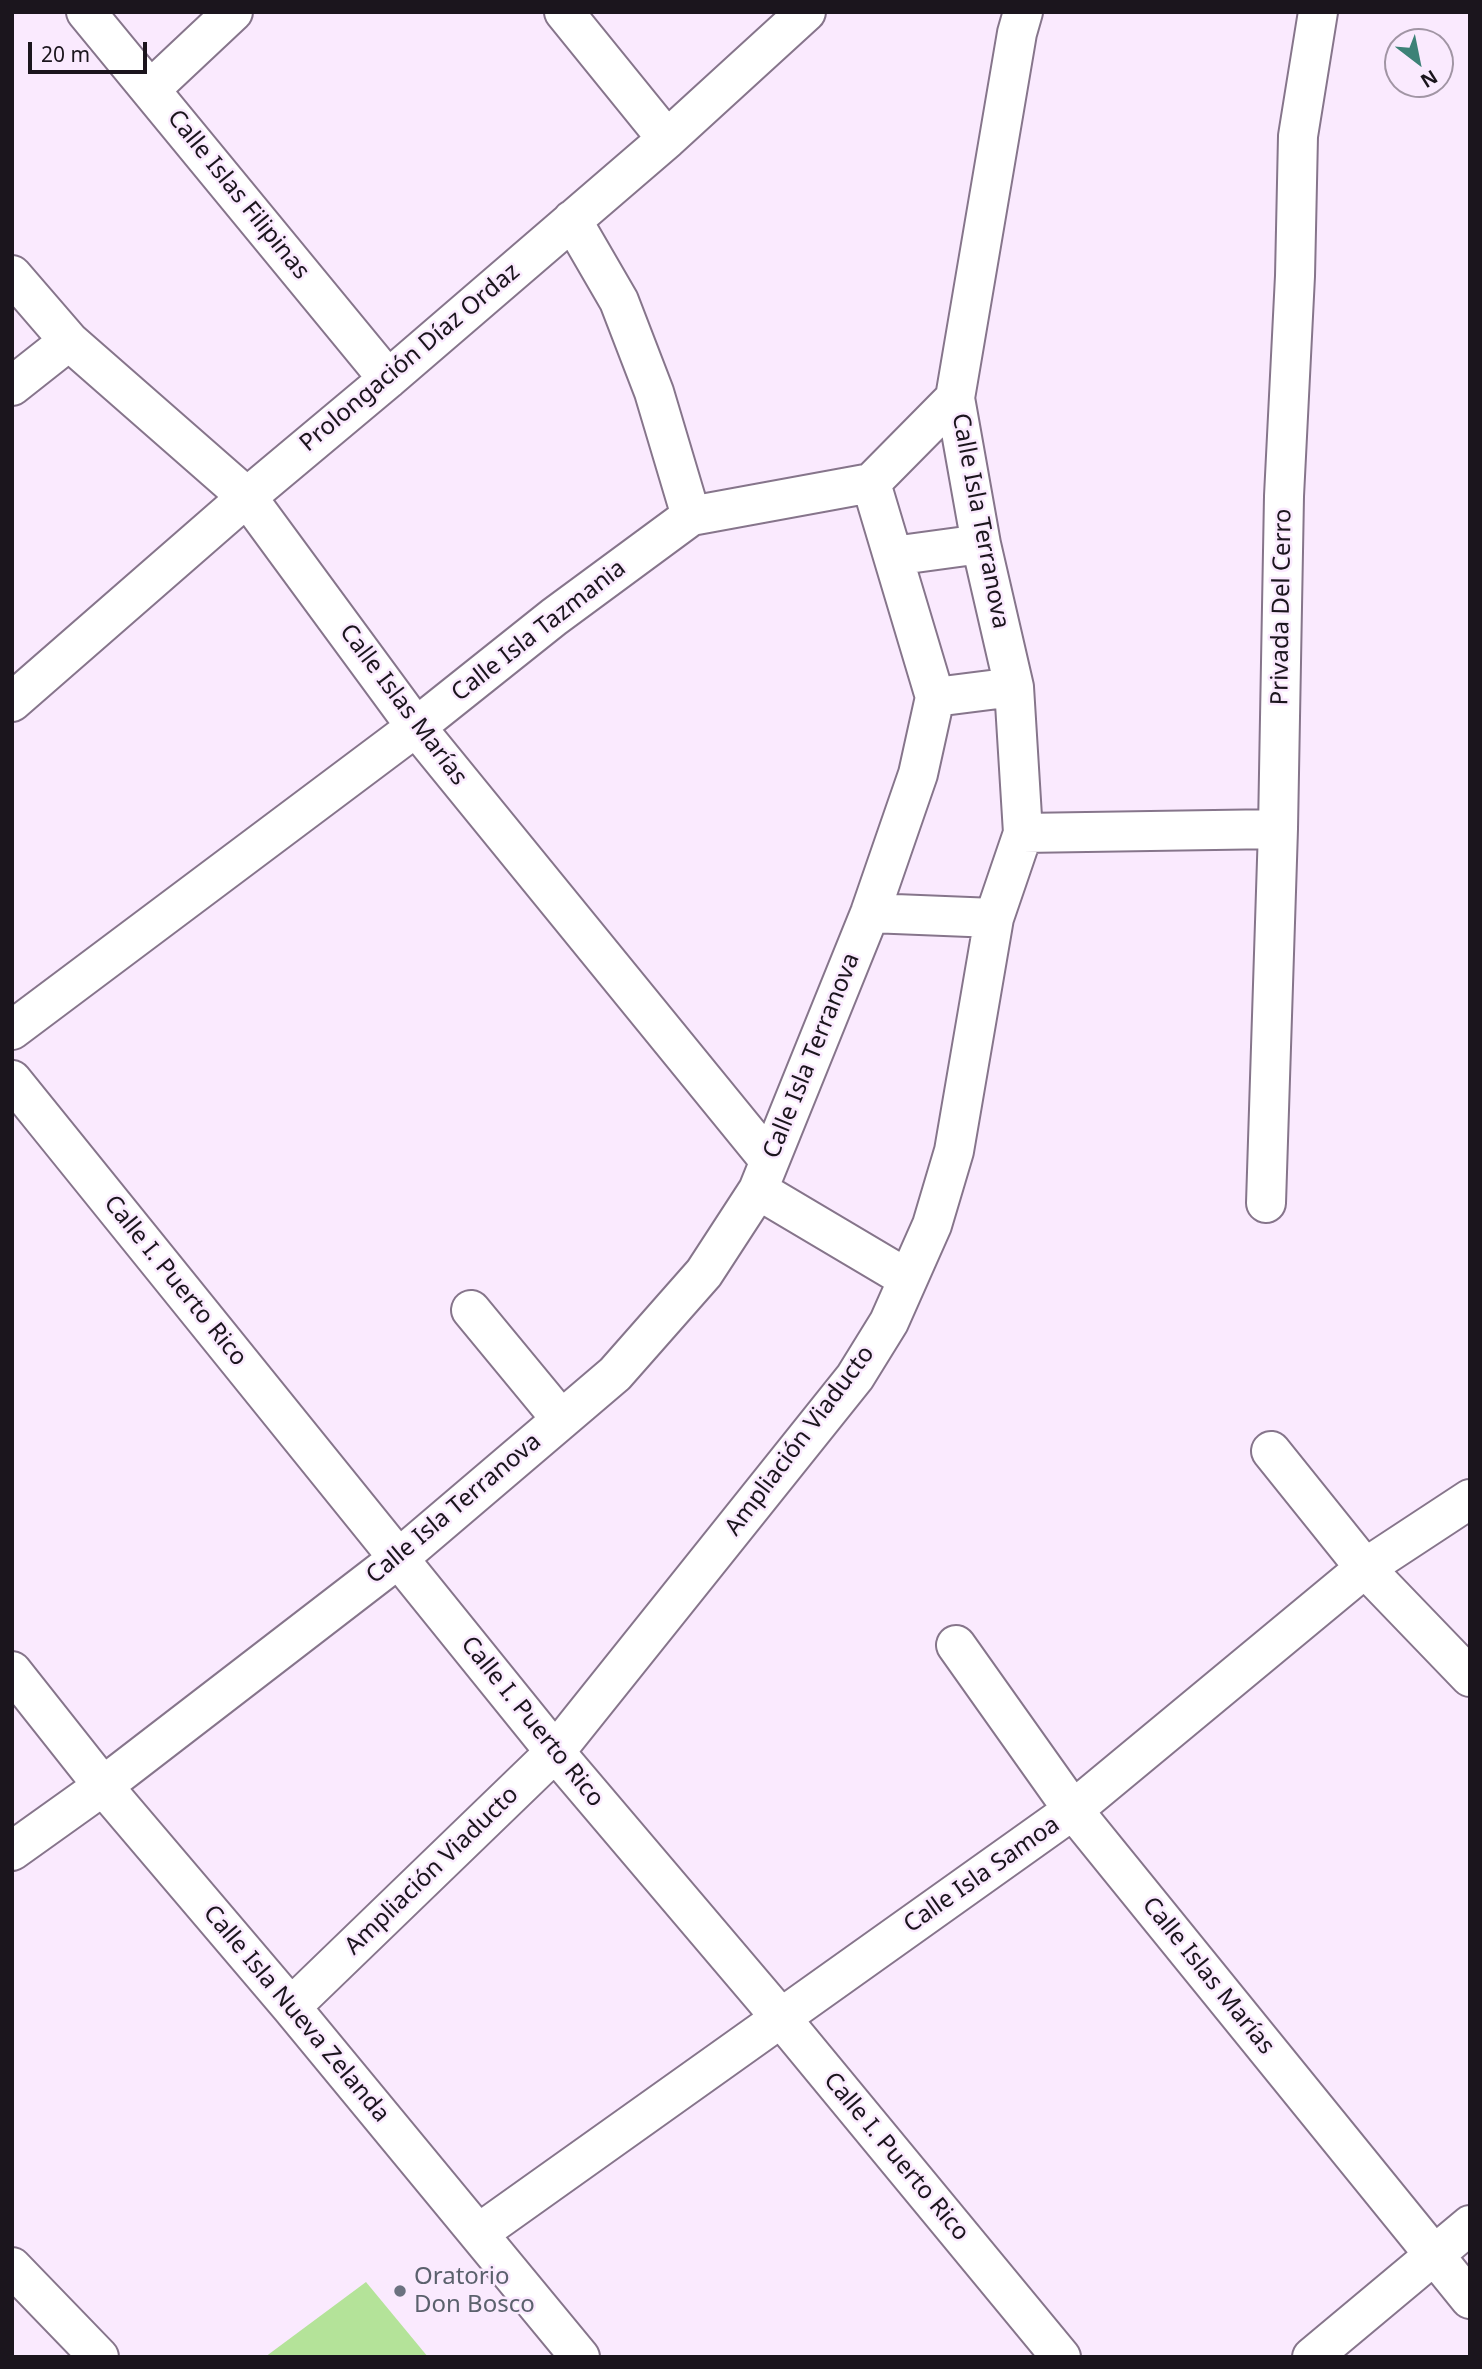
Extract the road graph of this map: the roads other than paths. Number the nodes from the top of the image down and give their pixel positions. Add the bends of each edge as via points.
1 (86, 12) edge
2 (233, 12) edge
3 (564, 12) edge
4 (1023, 12) edge
5 (1318, 12) edge
6 (796, 15) edge
7 (151, 89) junction
8 (667, 139) junction
9 (572, 220) junction
10 (12, 275) edge
11 (69, 341) junction
12 (388, 379) junction
13 (12, 386) edge
14 (956, 398) junction
15 (871, 483) junction
16 (247, 496) junction
17 (691, 516) junction
18 (981, 544) junction
19 (892, 556) junction
20 (1014, 687) junction
21 (935, 697) junction
22 (12, 702) edge
23 (416, 727) junction
24 (1278, 829) junction
25 (1023, 832) junction
26 (870, 913) junction
27 (994, 918) junction
28 (12, 1030) edge
29 (12, 1080) edge
30 (764, 1175) junction
31 (1266, 1203) dead end
32 (908, 1279) junction
33 (471, 1310) dead end
34 (561, 1419) junction
35 (1271, 1451) dead end
36 (1470, 1499) edge
37 (399, 1558) junction
38 (1365, 1568) junction
39 (956, 1646) dead end
40 (12, 1671) edge
41 (1470, 1677) edge
42 (555, 1752) junction
43 (103, 1786) junction
44 (1073, 1810) junction
45 (12, 1851) edge
46 (291, 2007) junction
47 (781, 2018) junction
48 (1470, 2225) edge
49 (479, 2233) junction
50 (1434, 2254) junction
51 (12, 2267) edge
52 (1470, 2299) edge
53 (99, 2357) edge
54 (580, 2357) edge
55 (1061, 2357) edge
56 (1312, 2357) edge

1 - 7 street, Calle Islas Filipinas
2 - 7 street
3 - 8 street
4 - 14 street, Calle Isla Terranova
5 - 24 street, Privada Del Cerro via 1298,136 1284,496
6 - 8 street, Prolongación Díaz Ordaz
7 - 12 street, Calle Islas Filipinas
8 - 9 street, Prolongación Díaz Ordaz
9 - 12 street, Prolongación Díaz Ordaz
9 - 17 street via 619,301 654,392
10 - 11 street, Calle Islas Marías
11 - 13 street
11 - 16 street, Calle Islas Marías
12 - 16 street, Prolongación Díaz Ordaz
14 - 15 street
14 - 18 street, Calle Isla Terranova
15 - 17 street, Calle Isla Tazmania
15 - 19 street
16 - 22 street, Prolongación Díaz Ordaz
16 - 23 street, Calle Islas Marías
17 - 23 street, Calle Isla Tazmania
18 - 19 street
18 - 20 street, Calle Isla Terranova
19 - 21 street
20 - 21 street
20 - 25 street, Ampliación Viaducto
21 - 26 street, Calle Isla Terranova via 918,774
23 - 28 street, Calle Isla Tazmania
23 - 30 street, Calle Islas Marías
24 - 25 street
24 - 31 street, Privada Del Cerro
25 - 27 street, Ampliación Viaducto
26 - 27 street
26 - 30 street, Calle Isla Terranova
27 - 32 street, Ampliación Viaducto via 954,1151 932,1225
29 - 37 street, Calle I. Puerto Rico
30 - 32 street, Calle Islas Marías
30 - 34 street, Calle Isla Terranova via 704,1273 614,1374
32 - 42 street, Ampliación Viaducto via 889,1322 855,1377
33 - 34 street
34 - 37 street, Calle Isla Terranova
35 - 38 street
36 - 38 street, Calle Isla Samoa
37 - 42 street, Calle I. Puerto Rico
37 - 43 street, Calle Isla Terranova
38 - 41 street
38 - 44 street, Calle Isla Samoa
39 - 44 street, Calle Islas Marías
40 - 43 street, Calle Isla Nueva Zelanda
42 - 46 street, Ampliación Viaducto
42 - 47 street, Calle I. Puerto Rico
43 - 45 street, Calle Isla Terranova
43 - 46 street, Calle Isla Nueva Zelanda
44 - 47 street, Calle Isla Samoa
44 - 50 street, Calle Islas Marías
46 - 49 street, Calle Isla Nueva Zelanda
47 - 49 street, Calle Isla Samoa
47 - 55 street, Calle I. Puerto Rico
48 - 50 street
49 - 54 street, Calle Isla Nueva Zelanda
50 - 52 street, Calle Islas Marías
50 - 56 street
51 - 53 street

